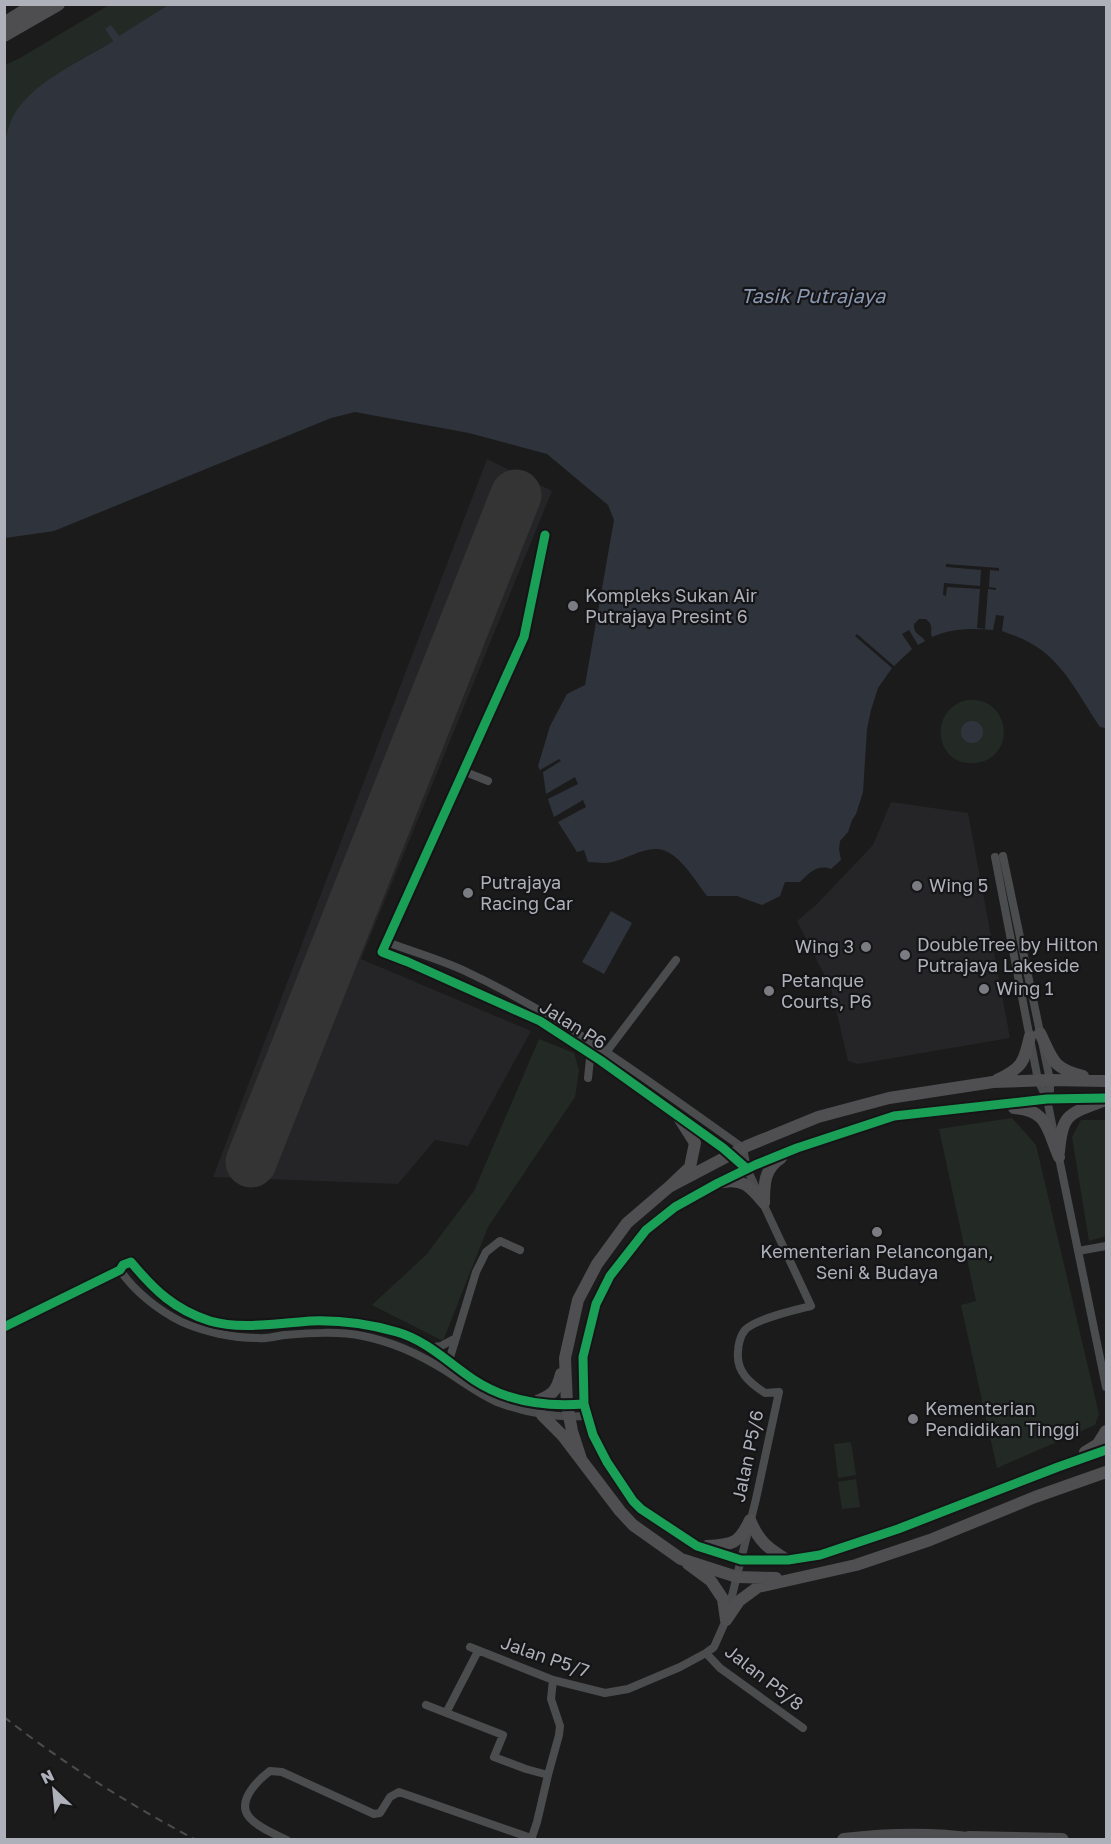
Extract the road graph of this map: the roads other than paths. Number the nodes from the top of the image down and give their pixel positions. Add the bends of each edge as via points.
1 (36, 4) edge
2 (58, 4) edge
3 (4, 24) edge
4 (4, 36) edge
5 (545, 535) dead end
6 (463, 771) junction
7 (488, 781) dead end
8 (999, 857) dead end
9 (387, 942) junction
10 (676, 960) dead end
11 (1035, 1035) junction
12 (607, 1051) junction
13 (589, 1054) junction
14 (600, 1060) junction
15 (609, 1067) junction
16 (1044, 1080) junction
17 (1107, 1081) edge
18 (993, 1082) junction
19 (1107, 1099) edge
20 (1047, 1100) junction
21 (969, 1107) junction
22 (678, 1116) junction
23 (797, 1148) junction
24 (737, 1151) junction
25 (1059, 1157) junction
26 (747, 1169) junction
27 (718, 1183) junction
28 (669, 1187) junction
29 (764, 1203) junction
30 (1107, 1246) edge
31 (520, 1250) dead end
32 (1078, 1251) junction
33 (120, 1270) junction
34 (4, 1327) edge
35 (456, 1338) junction
36 (429, 1348) junction
37 (565, 1358) junction
38 (447, 1366) junction
39 (1107, 1387) edge
40 (533, 1403) junction
41 (585, 1410) junction
42 (568, 1411) junction
43 (542, 1415) junction
44 (1107, 1431) edge
45 (1107, 1450) edge
46 (581, 1459) junction
47 (1058, 1467) junction
48 (1107, 1472) edge
49 (1028, 1479) junction
50 (1035, 1497) junction
51 (750, 1520) junction
52 (697, 1546) junction
53 (681, 1559) junction
54 (741, 1560) junction
55 (788, 1560) junction
56 (737, 1576) junction
57 (792, 1579) junction
58 (726, 1620) junction
59 (706, 1653) junction
60 (553, 1680) junction
61 (426, 1705) dead end
62 (446, 1713) junction
63 (803, 1728) dead end
64 (548, 1775) junction
65 (961, 1838) junction
66 (287, 1839) edge
67 (531, 1839) edge
68 (844, 1839) edge
69 (976, 1839) edge
70 (1062, 1839) edge

1 - 3 main road
2 - 4 main road
5 - 6 street via 524,637
6 - 7 street
6 - 9 street
8 - 11 street
9 - 12 street, Jalan P6 via 466,971
9 - 13 street, Jalan P6 via 382,952 540,1021
10 - 12 street
11 - 16 street
11 - 17 street via 1060,1068
11 - 18 street via 1017,1069
12 - 14 street
12 - 24 street, Jalan P6
13 - 14 street, Jalan P6
13 - 15 street via 588,1078
14 - 15 street, Jalan P6
15 - 22 street, Jalan P6
16 - 17 street
16 - 18 street
16 - 20 street
18 - 24 street via 878,1101 818,1117
19 - 20 street
19 - 25 street via 1067,1119 1061,1129
20 - 21 street
20 - 25 street
21 - 23 street via 894,1116
21 - 25 street via 1032,1110 1043,1120
22 - 24 street, Jalan P6
22 - 28 street via 695,1143 694,1151 690,1167
23 - 26 street
23 - 29 street via 768,1169
24 - 26 street, Jalan P5/6
24 - 28 street
25 - 32 street
26 - 27 street
26 - 29 street, Jalan P5/6
27 - 29 street via 741,1182 751,1187
27 - 41 street via 646,1230 610,1276 596,1304 583,1357
28 - 37 street via 627,1223 597,1263 578,1300
29 - 51 street, Jalan P5/6 via 811,1306 763,1320 745,1330 739,1344 741,1371 765,1394 779,1392
30 - 32 street
31 - 35 street via 500,1242 486,1252
32 - 39 street
33 - 34 street
33 - 36 street via 132,1262 162,1296 213,1322 338,1321 400,1332
33 - 38 street via 159,1308 207,1331 258,1339 326,1333 361,1335
35 - 36 street
35 - 38 street
36 - 38 street
37 - 40 street via 558,1388
37 - 42 street
38 - 40 street via 497,1393
38 - 43 street via 471,1388 496,1401
40 - 42 street
41 - 42 street
41 - 52 street via 607,1462 633,1501
42 - 43 street
42 - 46 street
43 - 46 street
44 - 47 street via 1098,1444
45 - 47 street
46 - 53 street via 633,1525
47 - 49 street
48 - 50 street
49 - 50 street
49 - 55 street via 898,1529 820,1555
50 - 57 street via 929,1540
51 - 52 street via 743,1535 728,1545
51 - 54 street, Jalan P5/6
51 - 55 street via 763,1543
52 - 54 street
53 - 56 street
53 - 58 street via 711,1581 723,1599
54 - 55 street
54 - 56 street, Jalan P5/6
56 - 57 street
56 - 58 street, Jalan P5/6
57 - 58 street via 758,1587 739,1601
58 - 59 street, Jalan P5/7 via 714,1647
59 - 60 street, Jalan P5/7 via 617,1692 605,1693
59 - 63 street, Jalan P5/8 via 720,1668
60 - 62 street, Jalan P5/7 via 474,1649
60 - 64 street via 551,1699 560,1735
61 - 62 street
62 - 64 street via 503,1735 494,1757
64 - 67 street
65 - 68 main road
65 - 69 main road
65 - 70 main road
66 - 67 street via 267,1830 245,1810 252,1789 270,1771 282,1772 374,1814 380,1813 390,1797 399,1792

